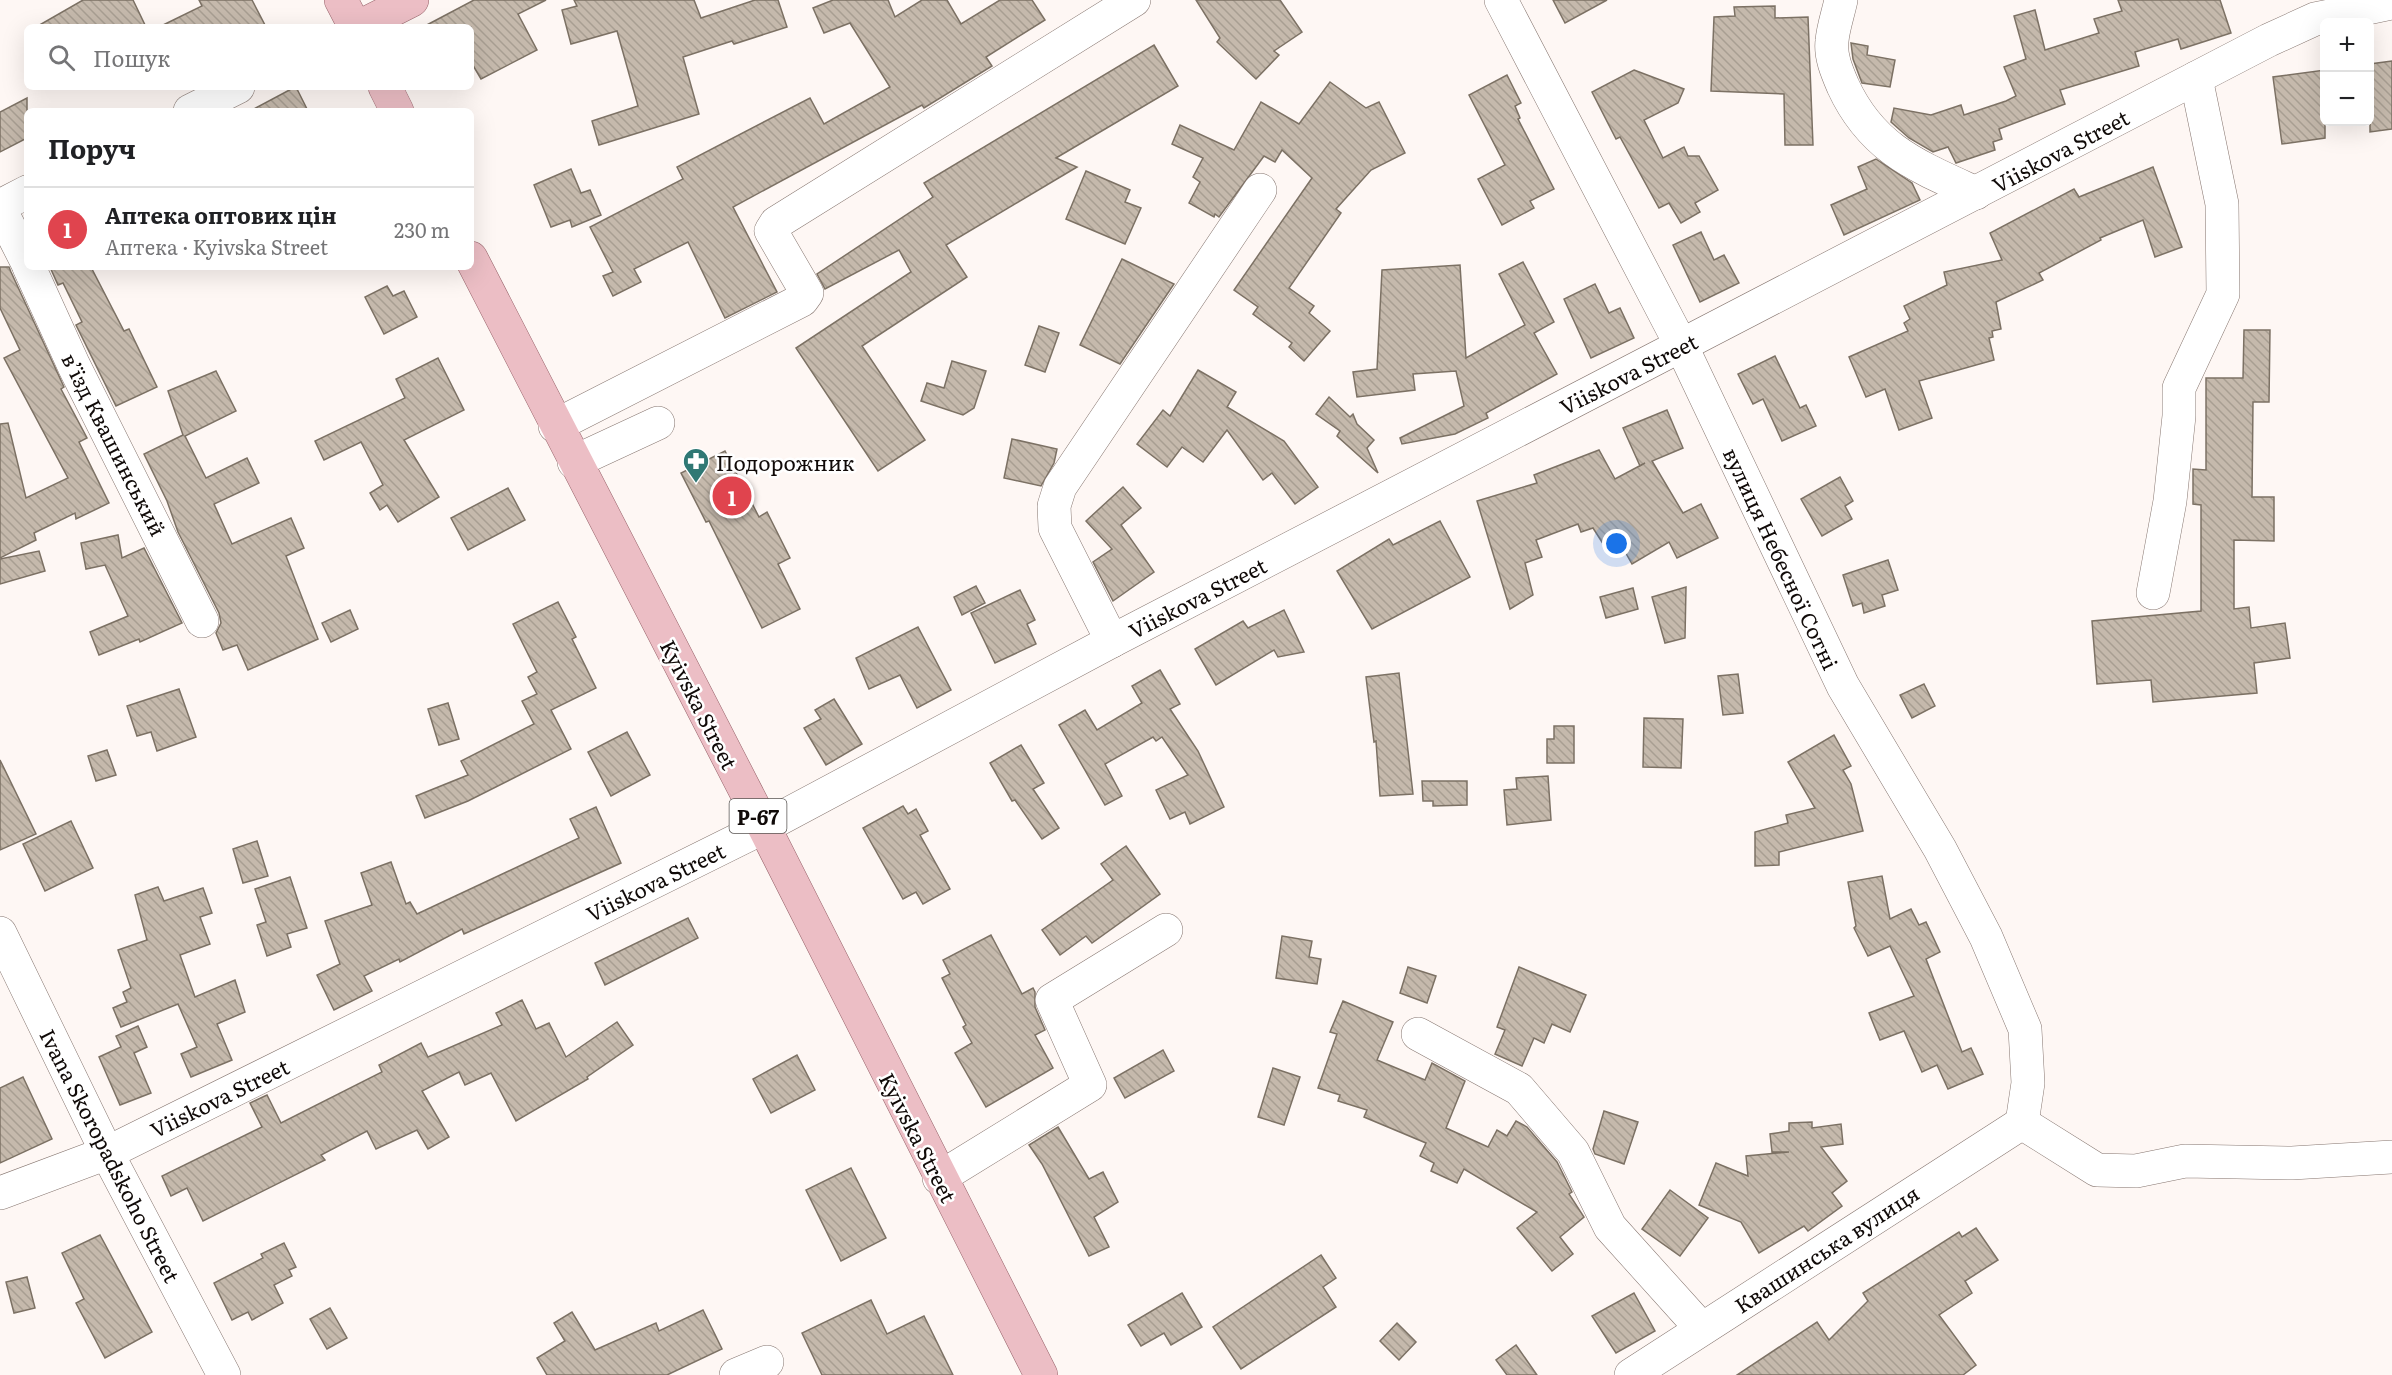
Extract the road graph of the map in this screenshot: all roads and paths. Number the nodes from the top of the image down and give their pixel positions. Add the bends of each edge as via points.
1 (341, 0) edge
2 (412, 0) edge
3 (1134, 0) edge
4 (1501, 0) edge
5 (1841, 0) edge
6 (2392, 3) edge
7 (355, 24) edge
8 (363, 24) edge
9 (2196, 78) junction
10 (232, 90) edge
11 (386, 90) edge
12 (196, 108) edge
13 (396, 108) edge
14 (1260, 190) dead end
15 (24, 194) edge
16 (1976, 194) junction
17 (0, 207) edge
18 (24, 255) edge
19 (474, 264) edge
20 (30, 270) edge
21 (1681, 345) junction
22 (658, 423) dead end
23 (555, 426) junction
24 (574, 462) junction
25 (2152, 593) dead end
26 (202, 621) dead end
27 (1112, 641) junction
28 (764, 827) junction
29 (1166, 930) dead end
30 (0, 933) edge
31 (1418, 1034) dead end
32 (2022, 1123) junction
33 (106, 1153) junction
34 (2392, 1157) edge
35 (939, 1178) junction
36 (0, 1193) edge
37 (1701, 1328) junction
38 (767, 1362) dead end
39 (224, 1375) edge
40 (736, 1375) edge
41 (1041, 1375) edge
42 (1631, 1375) edge

1 - 7 main road
2 - 8 main road
3 - 23 street via 776,223 771,231 807,293 802,300
4 - 21 street, вулиця Небесної Сотні
5 - 16 street via 1832,43 1835,69 1873,135 1920,167
6 - 9 street, Viiskova Street via 2315,19
9 - 16 street, Viiskova Street
9 - 25 street via 2222,204 2223,294 2179,388 2170,501
10 - 12 street
11 - 13 main road
14 - 27 street via 1060,487 1054,506 1055,528
15 - 17 street
16 - 21 street, Viiskova Street
17 - 18 street
19 - 23 main road, Kyivska Street / Р-67
20 - 26 street, в’їзд Квашинський
21 - 27 street, Viiskova Street
21 - 32 street, вулиця Небесної Сотні via 1843,686 1940,849 1986,937 2025,1029 2028,1083
22 - 24 street
23 - 24 main road, Kyivska Street / Р-67
24 - 28 main road, Kyivska Street / Р-67
27 - 28 street, Viiskova Street
28 - 33 street, Viiskova Street
28 - 35 main road, Kyivska Street / Р-67
29 - 35 street via 1053,1000 1090,1085
30 - 33 street, Ivana Skoropadskoho Street
31 - 37 street via 1519,1089 1573,1152 1610,1227
32 - 34 street via 2097,1170 2136,1171 2185,1161 2292,1163
32 - 37 street, Квашинська вулиця
33 - 36 street, Viiskova Street
33 - 39 street, Ivana Skoropadskoho Street
35 - 41 main road, Kyivska Street / Р-67
37 - 42 street, Квашинська вулиця
38 - 40 street

